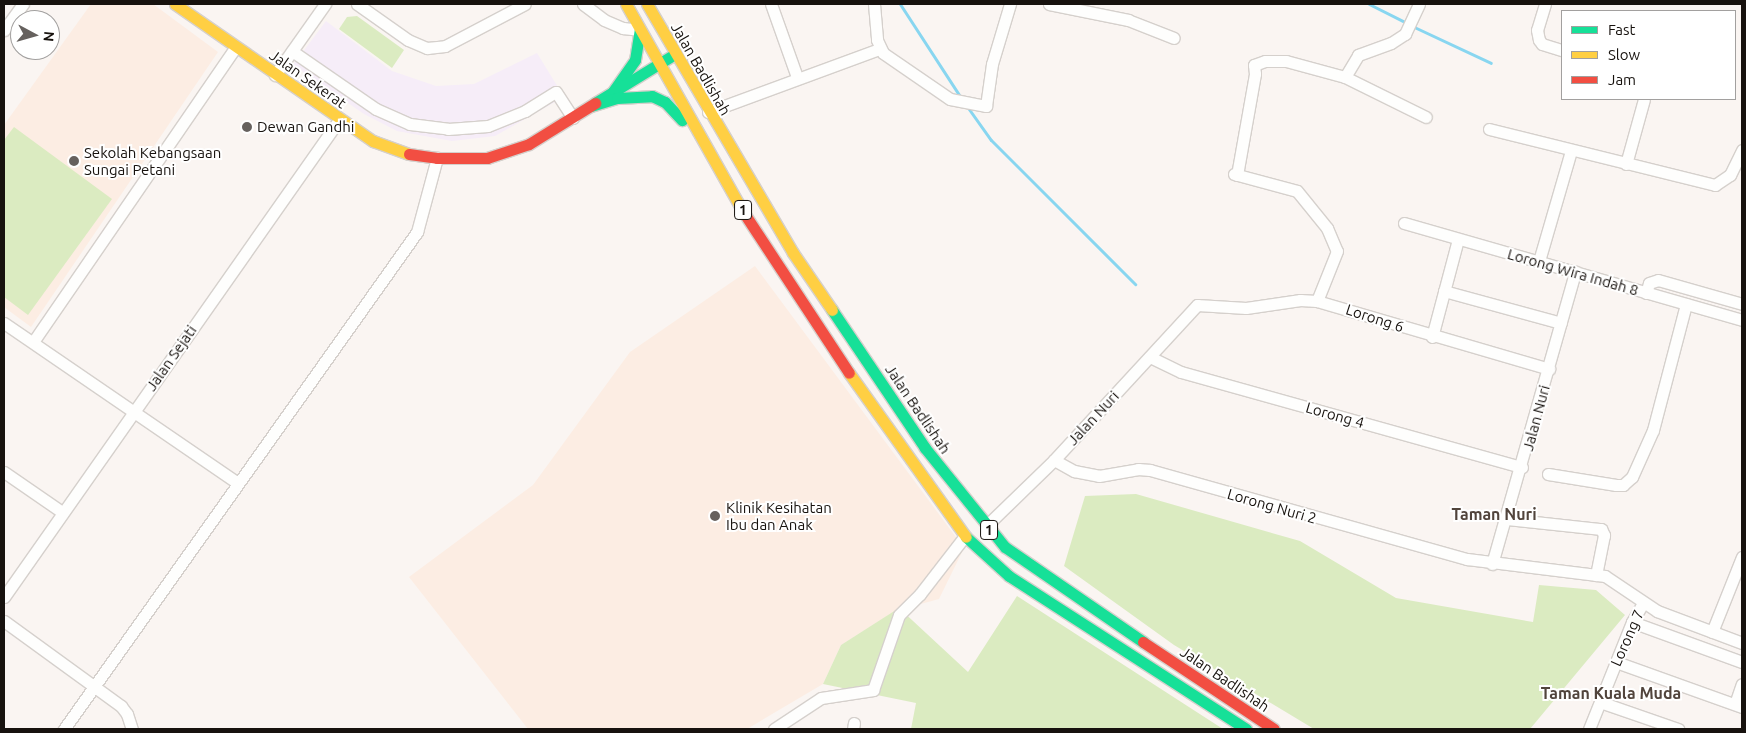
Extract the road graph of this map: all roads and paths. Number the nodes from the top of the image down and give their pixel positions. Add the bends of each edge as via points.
1 (22, 4) edge
2 (175, 4) edge
3 (325, 4) edge
4 (357, 4) edge
5 (525, 4) edge
6 (583, 4) edge
7 (626, 4) edge
8 (647, 4) edge
9 (771, 4) edge
10 (874, 4) edge
11 (1010, 4) edge
12 (1049, 4) edge
13 (1419, 4) edge
14 (1544, 4) edge
15 (4, 30) edge
16 (640, 30) junction
17 (1174, 38) dead end
18 (236, 47) junction
19 (879, 49) junction
20 (1561, 50) edge
21 (292, 51) junction
22 (675, 54) junction
23 (658, 64) junction
24 (276, 75) junction
25 (797, 77) junction
26 (1345, 77) junction
27 (612, 93) junction
28 (1644, 100) edge
29 (592, 106) junction
30 (708, 112) junction
31 (1426, 117) dead end
32 (573, 118) junction
33 (339, 120) junction
34 (1489, 129) dead end
35 (1742, 150) edge
36 (1571, 152) junction
37 (709, 154) junction
38 (437, 158) junction
39 (1626, 164) junction
40 (1404, 224) dead end
41 (1458, 238) junction
42 (1539, 261) junction
43 (1575, 272) junction
44 (1444, 291) junction
45 (1646, 293) junction
46 (1317, 302) junction
47 (1686, 304) junction
48 (1742, 304) edge
49 (1197, 305) joint
50 (1742, 320) edge
51 (4, 323) edge
52 (1561, 323) junction
53 (1432, 337) junction
54 (33, 342) junction
55 (1150, 356) junction
56 (1549, 369) junction
57 (134, 409) junction
58 (1054, 460) junction
59 (1522, 467) junction
60 (4, 472) edge
61 (1548, 474) dead end
62 (238, 483) junction
63 (62, 512) junction
64 (1507, 519) junction
65 (986, 526) junction
66 (965, 536) junction
67 (1742, 557) edge
68 (1492, 564) junction
69 (1596, 575) junction
70 (4, 597) edge
71 (1643, 604) junction
72 (4, 621) edge
73 (1632, 622) junction
74 (1712, 632) junction
75 (1742, 643) edge
76 (1616, 662) junction
77 (1742, 662) edge
78 (1742, 684) edge
79 (94, 687) junction
80 (1600, 702) junction
81 (1739, 705) edge
82 (1267, 728) edge
83 (64, 729) edge
84 (132, 729) edge
85 (774, 729) edge
86 (1246, 729) edge
87 (1589, 729) edge
88 (1678, 729) edge

1 - 15 street
2 - 18 main road, Jalan Sekerat
3 - 21 street
4 - 5 street via 408,40 427,48 445,46
6 - 16 street via 609,22
7 - 16 main road, Jalan Badlishah / 1
8 - 22 main road, Jalan Badlishah / 1
9 - 25 street
10 - 19 street
11 - 19 street via 980,105 941,94
12 - 17 street via 1122,18
13 - 26 street via 1410,25 1398,40 1358,55
14 - 20 street via 1537,30 1539,40
16 - 23 main road, Jalan Badlishah / 1
16 - 27 main road via 635,60
18 - 24 main road, Jalan Sekerat
18 - 54 street
19 - 25 street
21 - 24 street
21 - 32 street via 376,109 410,124 448,130 488,126 525,111 556,92
22 - 23 main road, Jalan Sekerat
22 - 30 main road, Jalan Badlishah / 1
23 - 27 main road, Jalan Sekerat
23 - 37 main road, Jalan Badlishah / 1
24 - 33 main road, Jalan Sekerat
25 - 30 street
26 - 31 street
26 - 46 street via 1280,60 1254,65 1255,74 1235,174 1297,192 1327,228 1337,252
27 - 29 main road, Jalan Sekerat
28 - 39 street
29 - 32 main road, Jalan Sekerat
29 - 37 main road via 624,96 652,96 676,112
30 - 65 main road, Jalan Badlishah / 1 via 793,253 925,448
32 - 38 main road, Jalan Sekerat via 542,138 502,155
33 - 38 main road, Jalan Sekerat via 387,148
33 - 57 street, Jalan Sejati
34 - 36 street
35 - 39 street via 1730,175 1714,185
36 - 39 street
36 - 42 street
37 - 66 main road, Jalan Badlishah / 1 via 777,267 912,465
38 - 62 street via 417,232
40 - 41 street, Lorong Wira Indah 8
41 - 42 street, Lorong Wira Indah 8
41 - 44 street
42 - 43 street, Lorong Wira Indah 8
43 - 45 street, Lorong Wira Indah 8
43 - 52 street, Jalan Nuri
44 - 52 street
44 - 53 street
45 - 47 street, Lorong Wira Indah 8
45 - 48 street via 1649,283 1658,280
46 - 49 street, Lorong 6 via 1300,300 1246,308
46 - 53 street, Lorong 6
47 - 50 street, Lorong Wira Indah 8
47 - 61 street via 1653,430 1632,478 1623,485 1616,485
49 - 55 street, Jalan Nuri
51 - 54 street
52 - 56 street, Jalan Nuri
53 - 56 street, Lorong 6
54 - 57 street
55 - 58 street, Jalan Nuri
55 - 59 street, Lorong 4 via 1181,372
56 - 59 street, Jalan Nuri
57 - 62 street
57 - 63 street, Jalan Sejati
58 - 65 street, Jalan Nuri
58 - 68 street, Lorong Nuri 2 via 1074,471 1099,476 1150,470 1292,512
59 - 64 street, Jalan Nuri
60 - 63 street
62 - 79 street
63 - 70 street, Jalan Sejati
64 - 68 street, Jalan Nuri
64 - 69 street via 1601,530 1604,535
65 - 82 main road, Jalan Badlishah / 1 via 1005,547 1053,583
66 - 85 street via 920,594 899,615 874,690 821,698
66 - 86 main road, Jalan Badlishah / 1 via 1009,576
67 - 74 street
68 - 69 street, Lorong Nuri 2
69 - 71 street, Lorong Nuri 2 via 1611,579
71 - 73 street, Lorong 7
71 - 74 street, Lorong Nuri 2
72 - 79 street
73 - 76 street, Lorong 7
73 - 77 street
74 - 75 street, Lorong Nuri 2
76 - 80 street, Lorong 7
76 - 81 street
78 - 81 street
79 - 83 street
79 - 84 street via 125,710
80 - 87 street, Lorong 7
80 - 88 street

